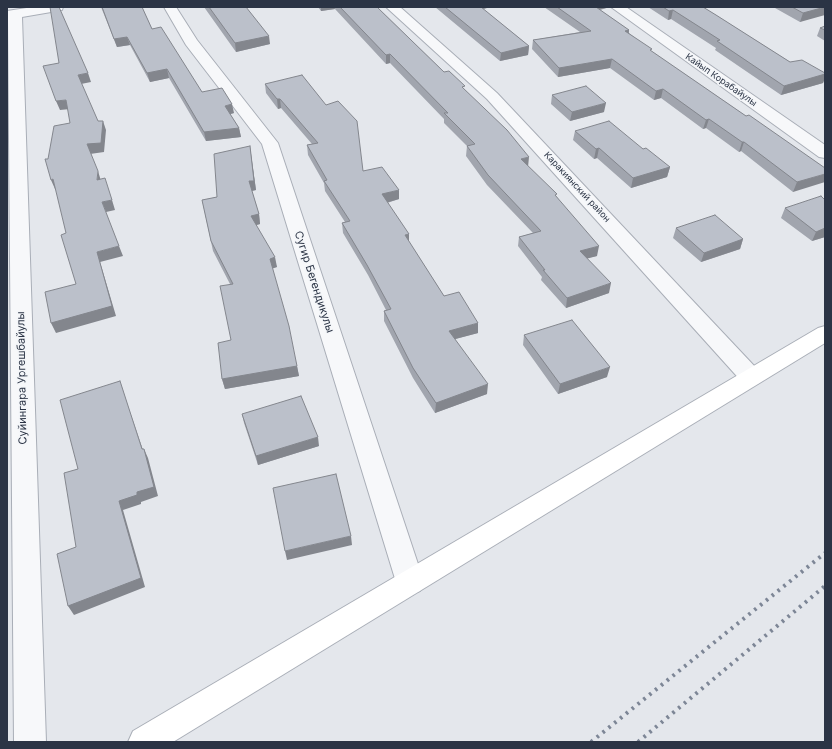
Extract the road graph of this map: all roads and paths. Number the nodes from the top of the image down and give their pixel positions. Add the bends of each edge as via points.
1 (56, 7) edge
2 (170, 7) edge
3 (392, 7) edge
4 (617, 7) edge
5 (11, 15) edge
6 (825, 153) edge
7 (825, 333) edge
8 (751, 377) junction
9 (410, 582) junction
10 (30, 742) edge
11 (144, 742) edge

1 - 5 street
2 - 9 street, Сугир Бегендикулы via 191,42 270,143
3 - 8 street, Каракиянский район via 492,96
4 - 6 street, Кайып Корабайулы
5 - 10 street, Суйингара Ургешбайулы
7 - 8 street
8 - 9 street
9 - 11 street

